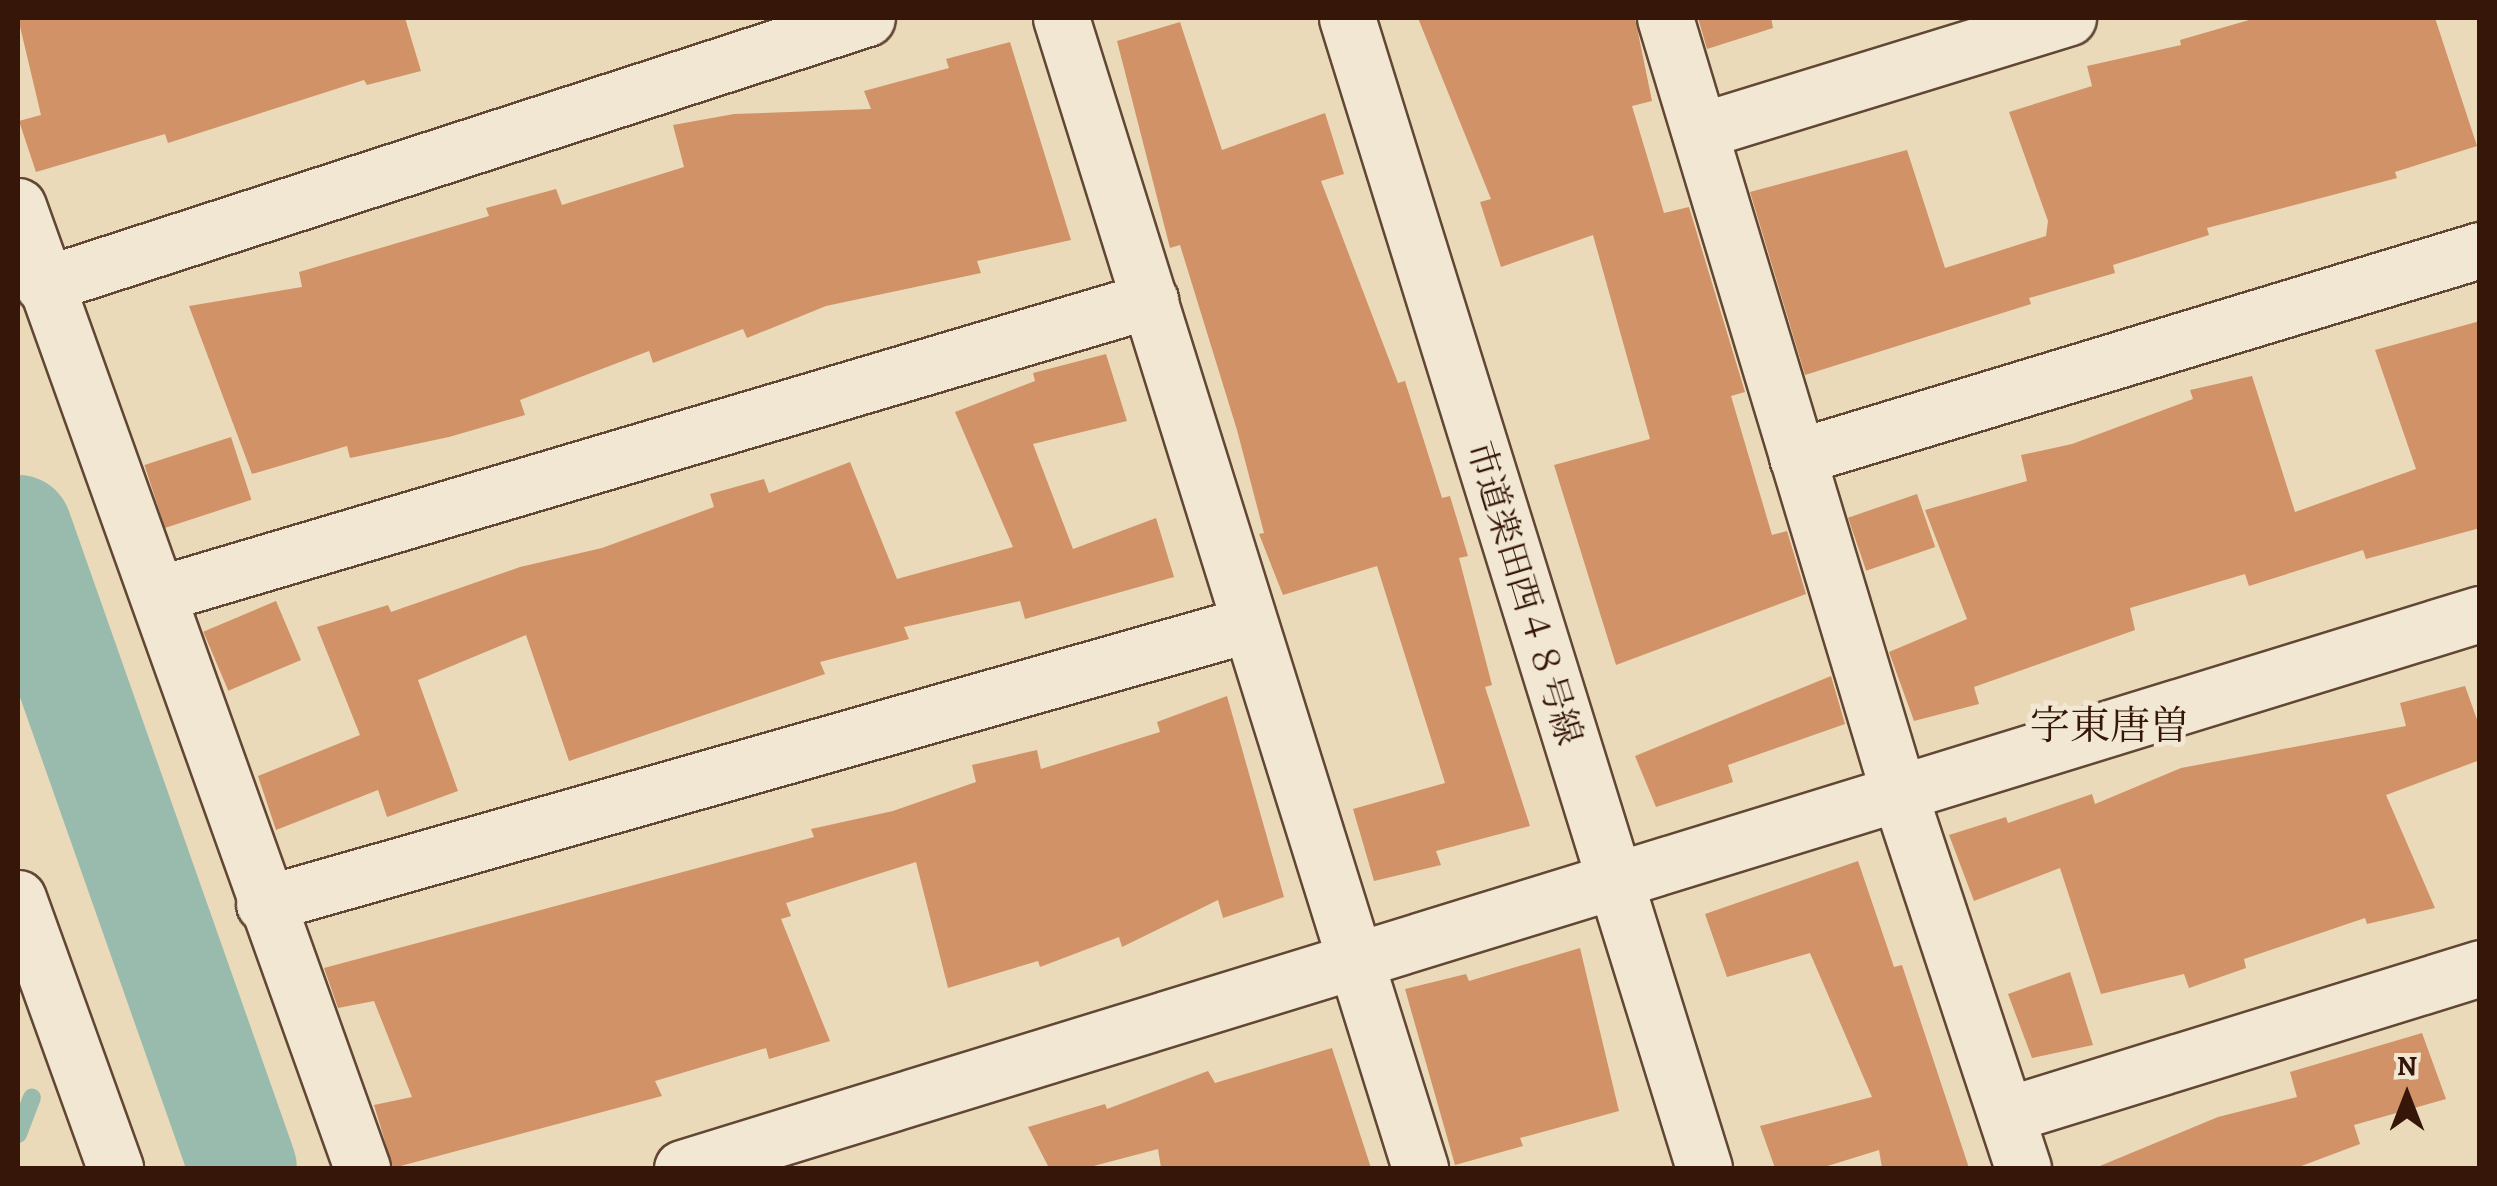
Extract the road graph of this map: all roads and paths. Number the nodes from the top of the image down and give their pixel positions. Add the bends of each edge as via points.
1 (868, 18) edge
2 (1061, 18) edge
3 (1347, 18) edge
4 (1666, 18) edge
5 (2068, 18) edge
6 (1702, 130) junction
7 (18, 206) edge
8 (2480, 250) edge
9 (43, 285) junction
10 (1150, 300) junction
11 (1797, 457) junction
12 (158, 594) junction
13 (2480, 614) edge
14 (1246, 625) junction
15 (1898, 790) junction
16 (1615, 884) junction
17 (18, 898) edge
18 (264, 904) junction
19 (1353, 958) junction
20 (2480, 968) edge
21 (2006, 1115) junction
22 (115, 1168) edge
23 (362, 1168) edge
24 (682, 1168) edge
25 (1420, 1168) edge
26 (1704, 1168) edge
27 (2023, 1168) edge

1 - 9 street
2 - 10 street
3 - 16 street, 市道楽田西４８号線
4 - 6 street
5 - 6 street
6 - 11 street
7 - 9 street
8 - 11 street
9 - 12 street
10 - 12 street
10 - 14 street
11 - 15 street
12 - 18 street
13 - 15 street
14 - 18 street
14 - 19 street
15 - 16 street
15 - 21 street
16 - 19 street
16 - 26 street, 市道楽田西４８号線
17 - 22 street
18 - 23 street
19 - 24 street
19 - 25 street
20 - 21 street
21 - 27 street

